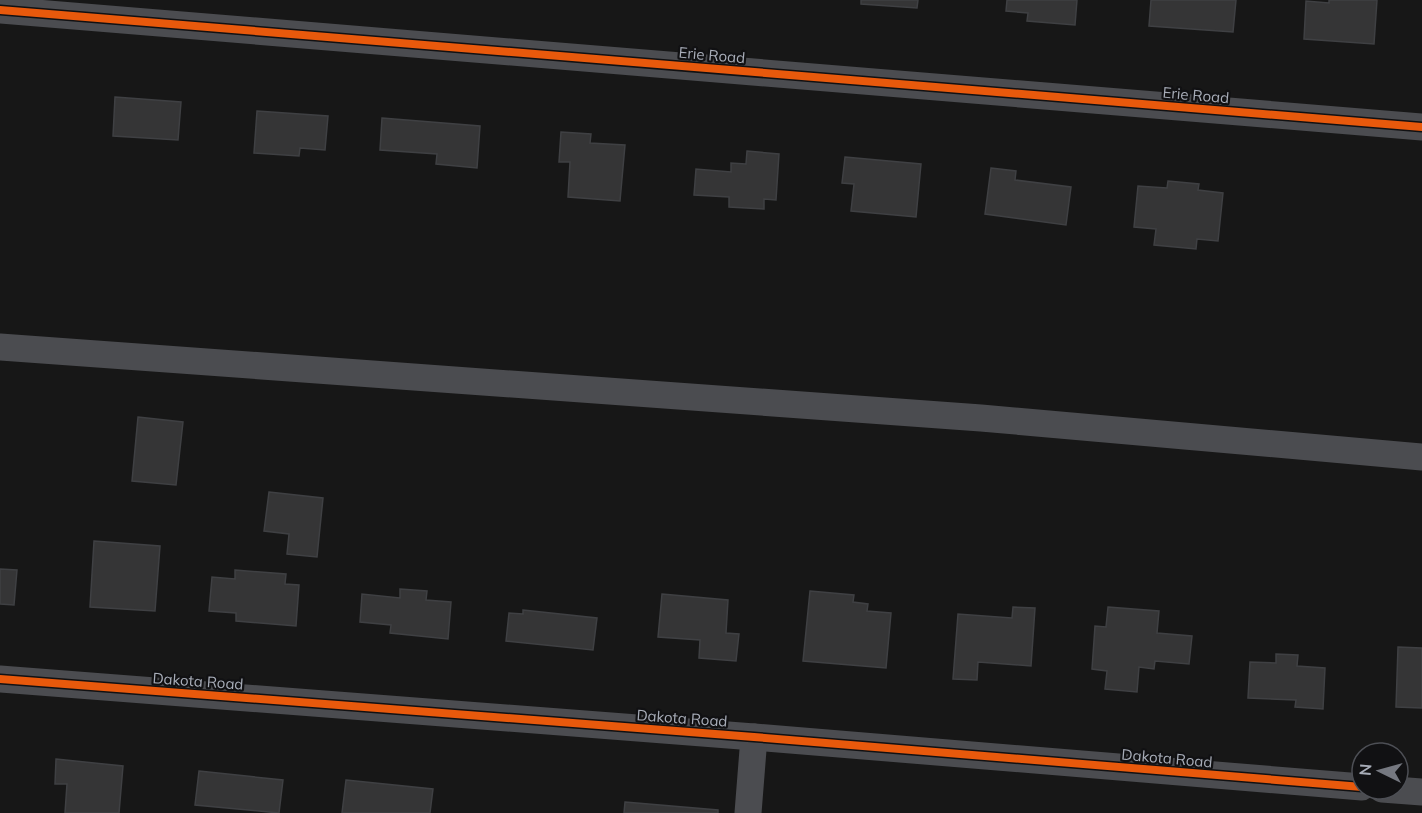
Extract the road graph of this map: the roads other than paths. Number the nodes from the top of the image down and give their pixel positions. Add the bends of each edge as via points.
1 (0, 10) edge
2 (1422, 127) edge
3 (0, 347) edge
4 (1422, 457) edge
5 (0, 679) edge
6 (754, 737) junction
7 (1350, 786) edge
8 (748, 813) edge

1 - 2 street, Erie Road
3 - 4 street via 981,418
5 - 6 street, Dakota Road
6 - 7 street, Dakota Road
6 - 8 street

